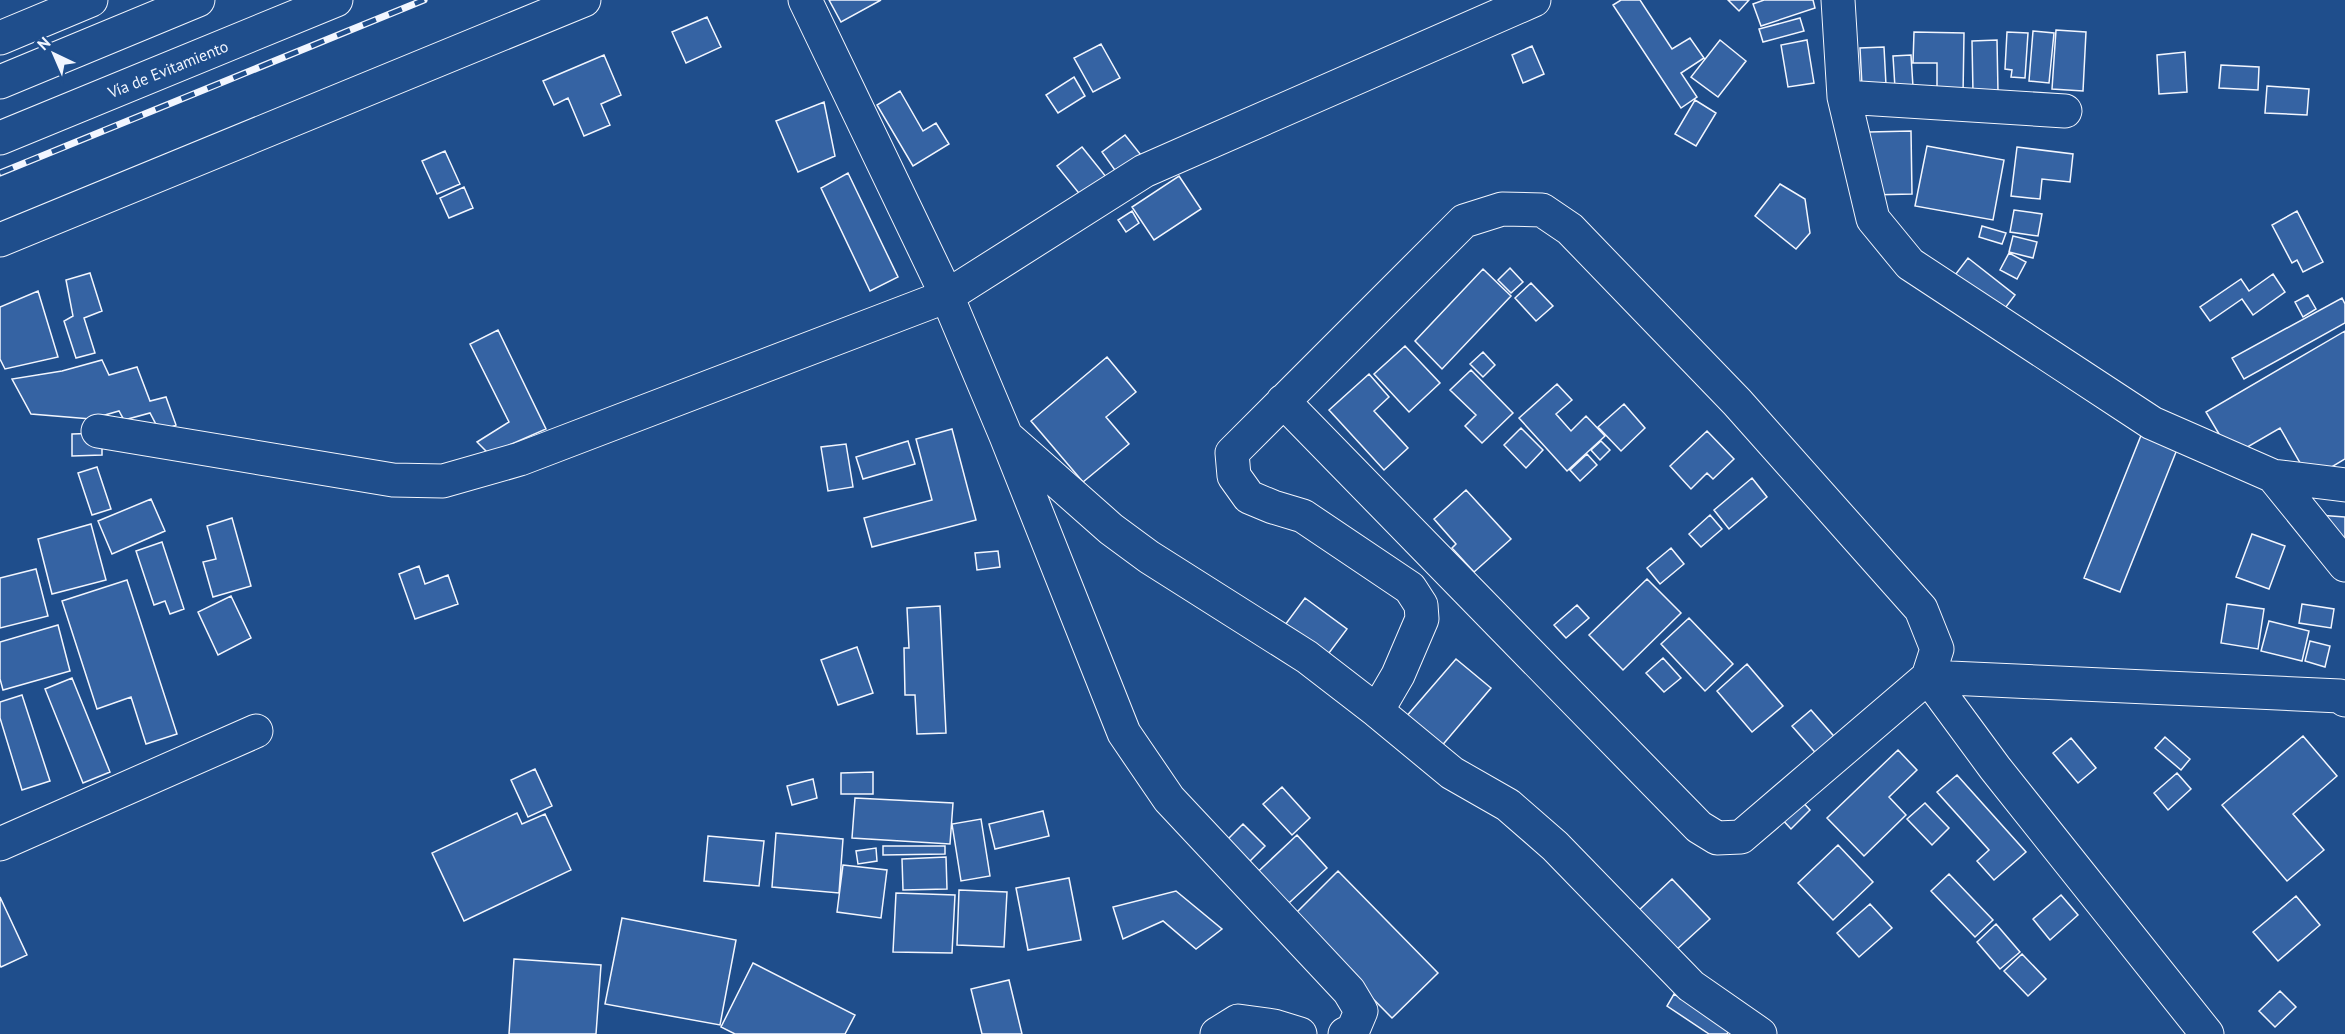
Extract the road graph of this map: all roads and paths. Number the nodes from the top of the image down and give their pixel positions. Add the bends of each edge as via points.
1 (91, 0) edge
2 (198, 0) edge
3 (336, 0) edge
4 (584, 0) edge
5 (805, 0) edge
6 (1534, 0) edge
7 (1838, 0) edge
8 (0, 38) edge
9 (0, 82) edge
10 (1844, 97) junction
11 (2065, 111) dead end
12 (0, 138) edge
13 (0, 240) edge
14 (946, 297) junction
15 (1283, 401) junction
16 (98, 431) dead end
17 (1006, 436) junction
18 (2273, 476) junction
19 (2345, 485) edge
20 (2345, 565) edge
21 (1928, 677) junction
22 (2343, 692) edge
23 (1377, 711) junction
24 (256, 731) dead end
25 (0, 844) edge
26 (1217, 1034) edge
27 (1300, 1034) edge
28 (1345, 1034) edge
29 (1760, 1034) edge
30 (2207, 1034) edge

1 - 8 main road
2 - 9 main road
3 - 12 main road, Vía de Evitamiento
4 - 13 main road
5 - 14 main road
6 - 14 main road via 1144,171
7 - 10 main road
10 - 11 main road
10 - 18 main road via 1873,219 1910,264 2152,423
14 - 16 main road via 520,459 443,481 393,480
14 - 17 main road
15 - 21 main road via 1699,828 1717,838 1741,837
15 - 21 main road via 1464,221 1502,209 1542,210 1570,229 1737,402 1921,609 1937,649
15 - 23 main road via 1232,453 1234,476 1249,497 1302,516 1410,588 1421,605 1422,619 1398,675
17 - 23 main road via 1149,557 1307,657
17 - 28 main road via 1124,733 1169,799 1349,991 1361,1011 1353,1030
18 - 19 main road
18 - 20 main road
21 - 22 main road
21 - 30 main road via 1995,768
23 - 29 main road via 1452,773 1508,805 1555,846 1691,986
24 - 25 main road
26 - 27 main road via 1238,1021

